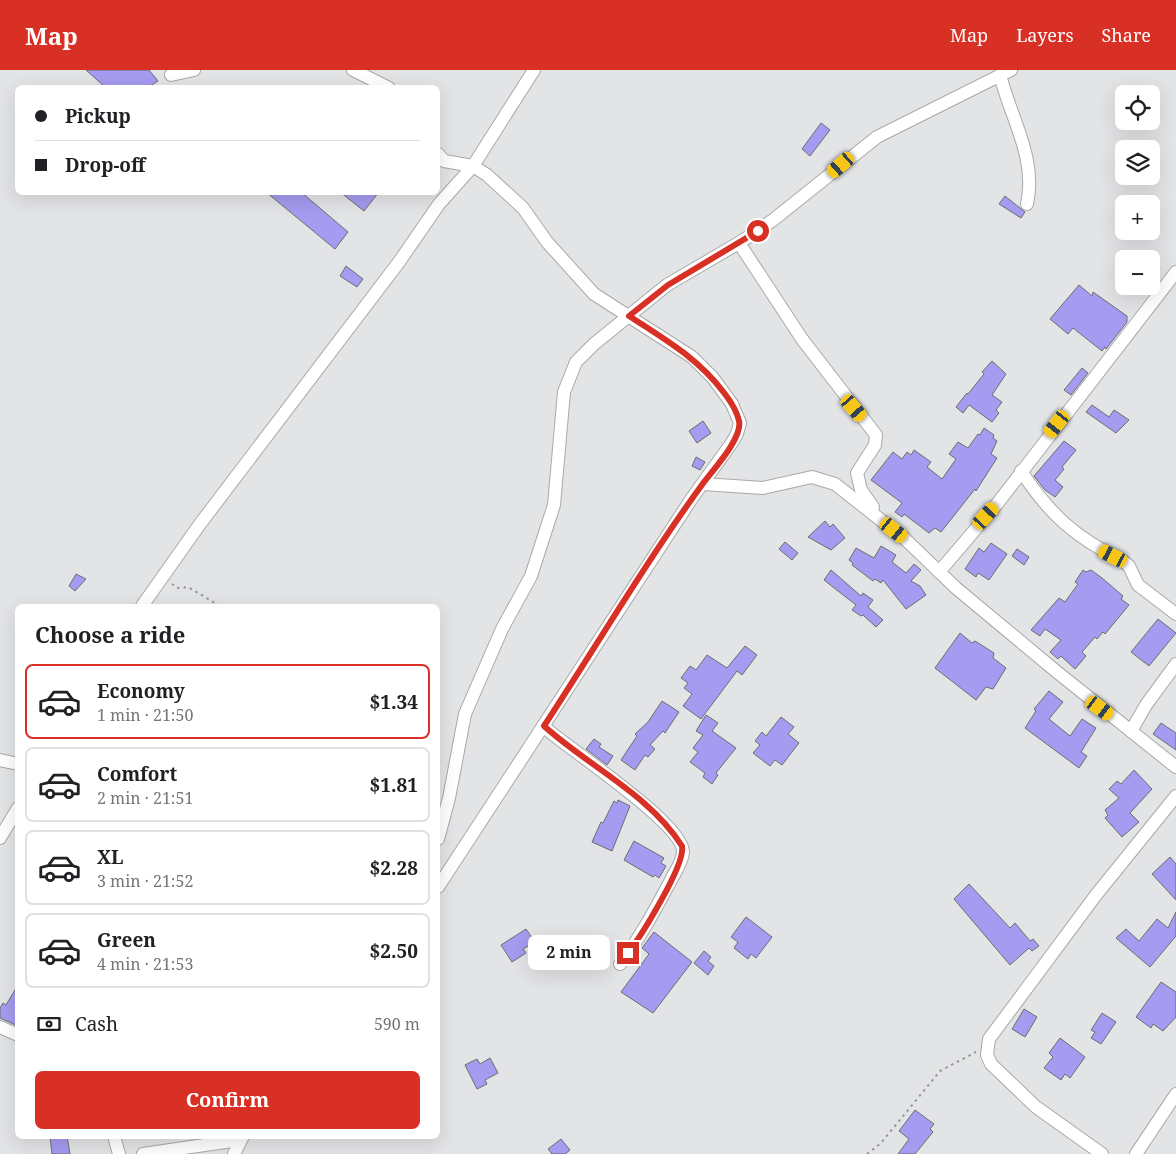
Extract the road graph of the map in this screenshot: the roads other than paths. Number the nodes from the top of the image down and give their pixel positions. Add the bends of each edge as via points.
1 (194, 70) edge
2 (353, 70) edge
3 (534, 70) edge
4 (1006, 73) edge
5 (171, 75) dead end
6 (383, 85) edge
7 (440, 156) edge
8 (473, 166) junction
9 (1027, 204) dead end
10 (739, 243) junction
11 (1176, 272) edge
12 (629, 316) junction
13 (1021, 471) junction
14 (703, 484) junction
15 (873, 512) junction
16 (939, 572) junction
17 (143, 604) edge
18 (1176, 614) edge
19 (1176, 664) edge
20 (544, 726) junction
21 (1131, 731) junction
22 (0, 760) edge
23 (15, 763) edge
24 (1176, 768) edge
25 (1176, 796) edge
26 (15, 813) edge
27 (440, 832) edge
28 (0, 838) edge
29 (440, 884) edge
30 (620, 964) dead end
31 (0, 1028) edge
32 (15, 1034) edge
33 (1176, 1094) edge
34 (115, 1139) edge
35 (235, 1139) edge
36 (241, 1139) edge
37 (119, 1154) edge
38 (143, 1154) edge
39 (234, 1154) edge
40 (1102, 1154) edge
41 (1136, 1154) edge

1 - 5 street
2 - 6 street
3 - 8 street
4 - 9 street via 1031,181
4 - 10 street via 878,137
7 - 8 street via 447,162
8 - 12 street via 522,208 585,285 602,301
8 - 17 street via 439,204 400,262
10 - 12 street via 668,285
10 - 15 street via 802,339 876,435 875,445 857,473 860,488 872,503
11 - 13 street
12 - 14 street via 692,357 713,378 737,414 740,423 737,434
12 - 27 street via 576,362 564,392 554,505 530,576 502,629 465,714
13 - 16 street
13 - 18 street via 1045,505 1064,524 1082,539 1123,561 1138,585
14 - 15 street via 763,488 812,477 821,478 848,491
14 - 20 street
15 - 16 street
16 - 21 street
19 - 21 street
20 - 29 street
20 - 30 street via 657,816 682,846 681,860 650,921
21 - 24 street
22 - 23 street
25 - 40 street via 1026,987 987,1046 991,1064 1036,1107
26 - 28 street
31 - 32 street
33 - 41 street
34 - 37 street
35 - 38 street
36 - 39 street

